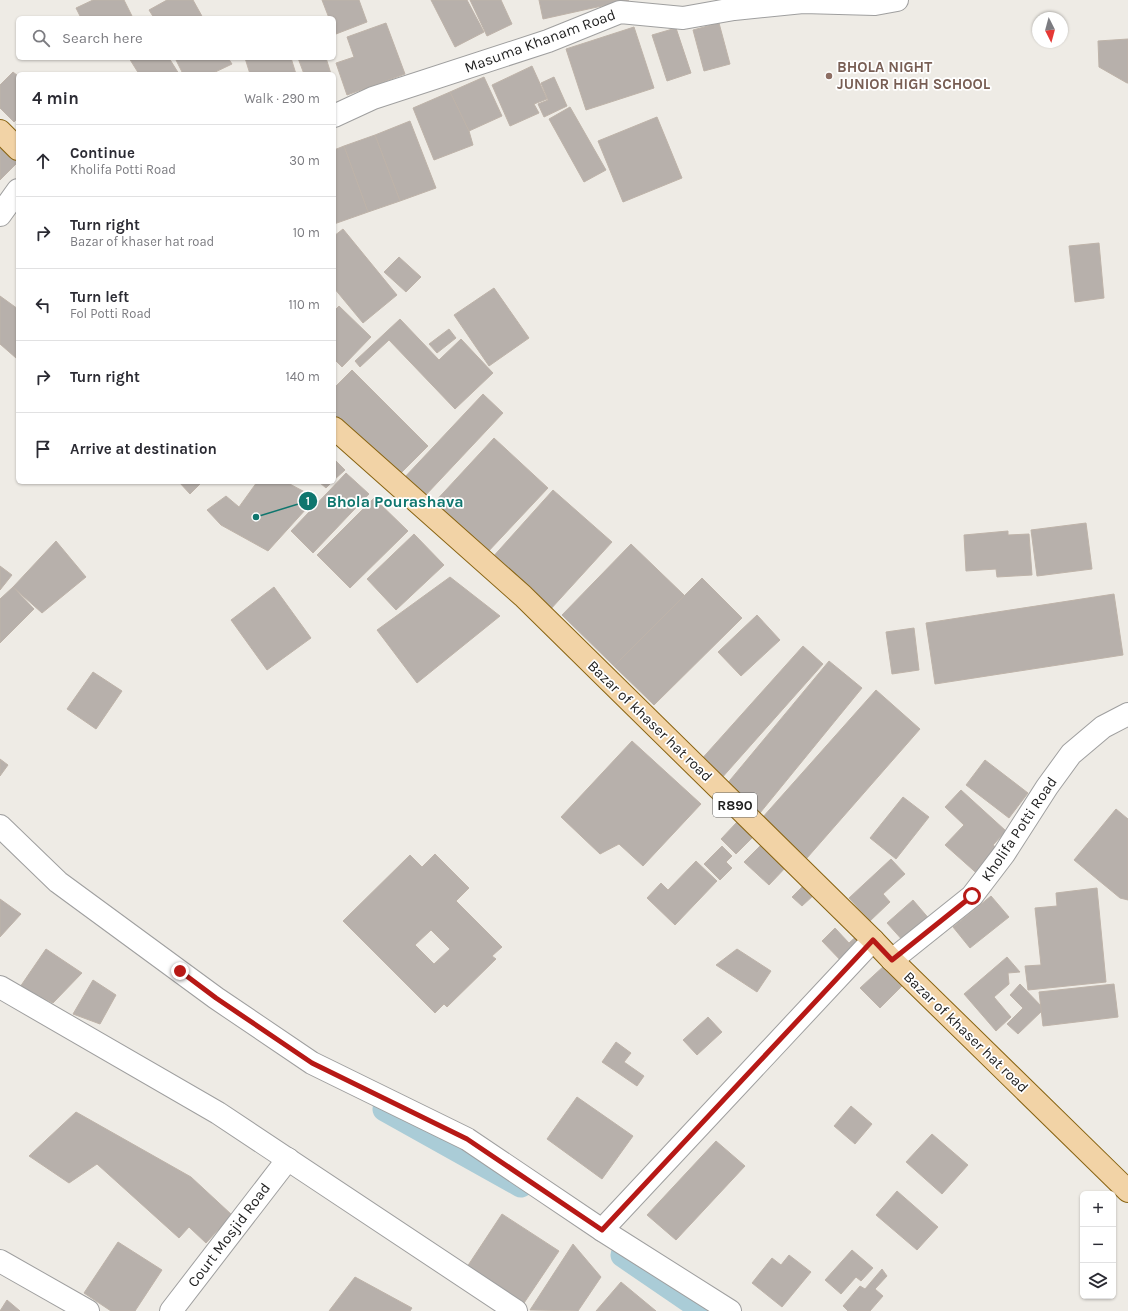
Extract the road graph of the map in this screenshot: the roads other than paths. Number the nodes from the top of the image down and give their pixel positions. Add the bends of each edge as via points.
1 (896, 0) edge
2 (336, 115) edge
3 (0, 131) edge
4 (16, 147) edge
5 (16, 193) edge
6 (0, 215) edge
7 (336, 430) edge
8 (1128, 714) edge
9 (0, 826) edge
10 (873, 940) junction
11 (892, 960) junction
12 (0, 987) edge
13 (288, 1159) junction
14 (1128, 1191) edge
15 (602, 1230) junction
16 (0, 1261) edge
17 (88, 1311) edge
18 (171, 1311) edge
19 (516, 1311) edge
20 (730, 1311) edge

1 - 2 street, Masuma Khanam Road via 875,4 803,2 734,9 682,18 620,12 548,40 373,98
3 - 4 main road
5 - 6 street
7 - 10 main road, Bazar of khaser hat road / R890 via 523,596
8 - 11 street, Kholifa Potti Road via 1103,727 1071,754 1004,854 972,896
9 - 15 street via 58,882 216,998 312,1063 467,1139
10 - 11 main road, Bazar of khaser hat road / R890
10 - 15 street
11 - 14 main road, Bazar of khaser hat road / R890
12 - 13 street via 218,1113
13 - 18 street, Court Mosjid Road
13 - 19 street
15 - 20 street
16 - 17 street

